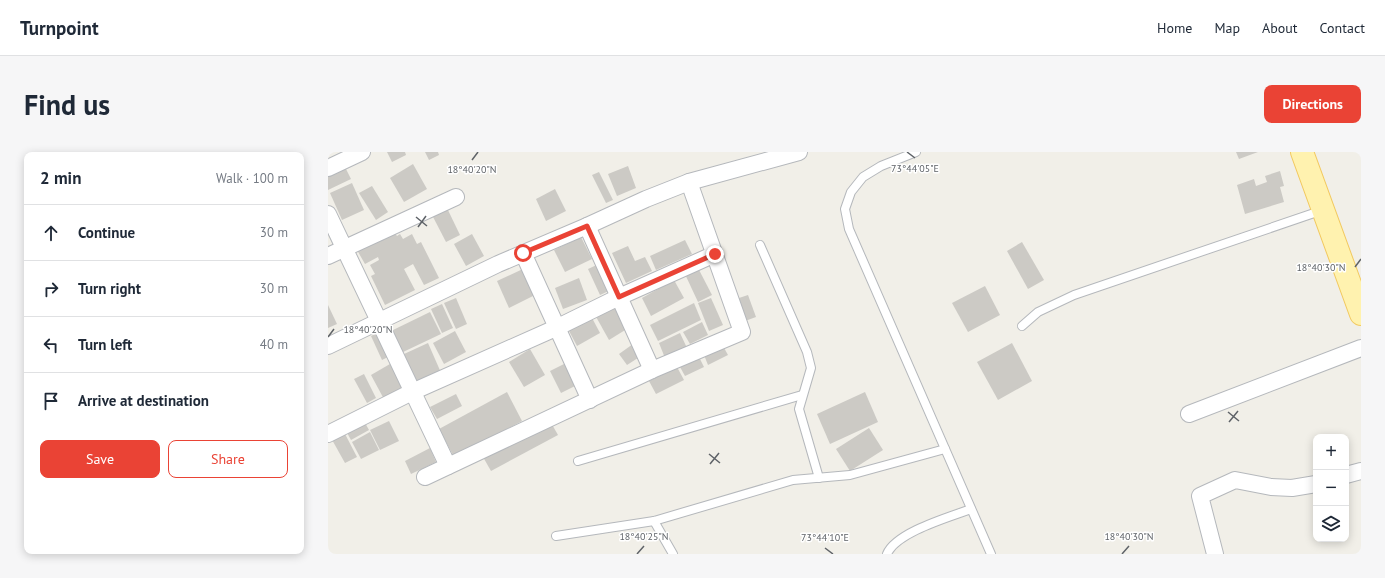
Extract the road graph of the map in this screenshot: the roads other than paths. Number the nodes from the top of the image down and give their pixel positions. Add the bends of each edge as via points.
1 (362, 152) edge
2 (799, 152) edge
3 (916, 152) edge
4 (1302, 152) edge
5 (328, 168) edge
6 (689, 182) junction
7 (456, 196) dead end
8 (1324, 210) junction
9 (328, 214) edge
10 (587, 226) junction
11 (760, 245) dead end
12 (345, 248) junction
13 (523, 253) junction
14 (715, 254) junction
15 (328, 256) edge
16 (619, 297) junction
17 (1361, 314) edge
18 (380, 321) junction
19 (1022, 326) dead end
20 (558, 327) junction
21 (328, 346) edge
22 (1361, 348) edge
23 (652, 370) junction
24 (412, 392) junction
25 (802, 395) junction
26 (590, 400) junction
27 (1189, 414) dead end
28 (328, 434) edge
29 (945, 449) junction
30 (578, 461) dead end
31 (448, 466) junction
32 (1361, 471) edge
33 (1349, 474) edge
34 (425, 477) dead end
35 (819, 478) junction
36 (1313, 484) edge
37 (971, 509) junction
38 (654, 521) junction
39 (556, 536) dead end
40 (673, 554) edge
41 (887, 554) edge
42 (991, 554) edge
43 (1215, 554) edge

1 - 5 street
2 - 6 street
3 - 29 lane via 881,166 863,177 851,192 845,209 849,229
4 - 8 main road
6 - 10 street
6 - 14 street
7 - 12 street
8 - 17 main road
8 - 19 lane via 1074,295 1038,312
9 - 12 street
10 - 13 street
10 - 16 street
11 - 25 lane via 808,352 811,368
12 - 15 street
12 - 18 street
13 - 18 street
13 - 20 street
14 - 16 street
14 - 23 street via 742,332
16 - 20 street
16 - 23 street
18 - 21 street
18 - 24 street
20 - 24 street
20 - 26 street
22 - 27 street
23 - 26 street
24 - 28 street
24 - 31 street
25 - 30 lane
25 - 35 lane via 800,409
26 - 31 street
29 - 35 lane via 850,475
29 - 37 lane
31 - 34 street
32 - 33 street
35 - 38 lane via 793,480 758,489
36 - 43 street via 1292,488 1271,487 1235,480 1200,496
37 - 41 lane via 913,532 896,542
37 - 42 lane
38 - 39 lane
38 - 40 lane

